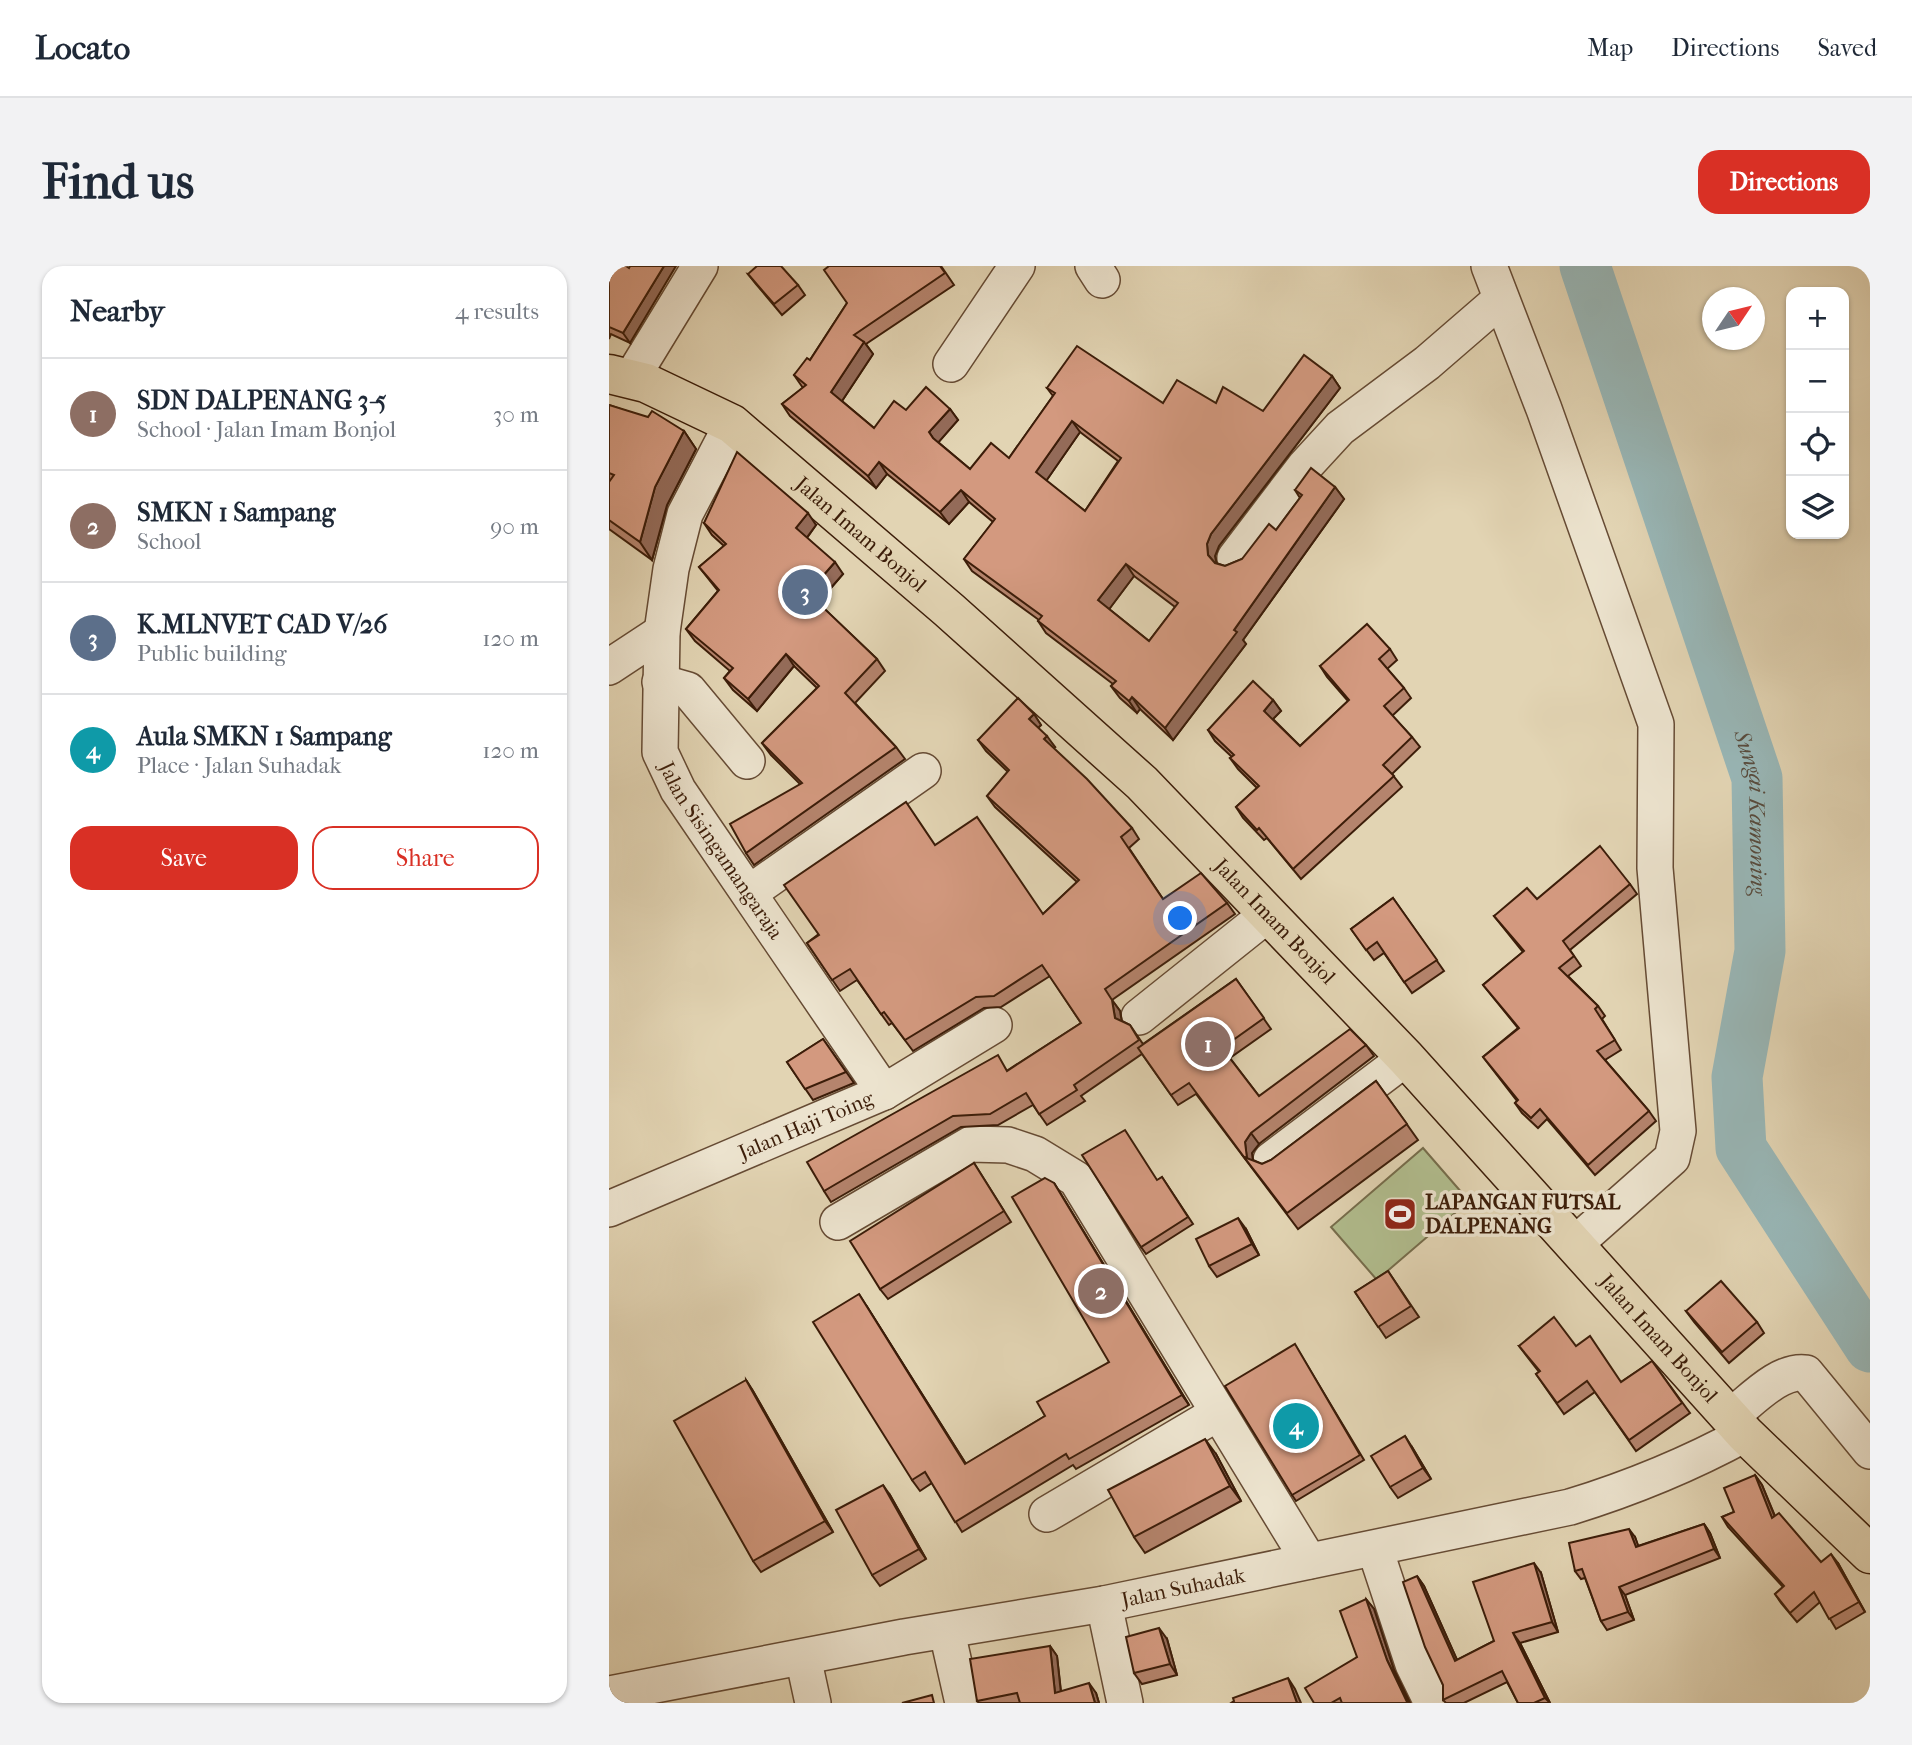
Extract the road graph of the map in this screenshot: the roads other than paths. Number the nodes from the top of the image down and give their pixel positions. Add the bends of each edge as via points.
1 (700, 266) edge
2 (1017, 266) edge
3 (1489, 266) edge
4 (1501, 299) junction
5 (951, 364) dead end
6 (620, 376) edge
7 (732, 425) junction
8 (1235, 558) dead end
9 (661, 632) junction
10 (609, 667) edge
11 (660, 681) junction
12 (747, 761) dead end
13 (923, 771) dead end
14 (749, 893) junction
15 (1268, 914) junction
16 (1139, 1017) dead end
17 (994, 1025) dead end
18 (1406, 1058) junction
19 (884, 1092) junction
20 (1271, 1160) edge
21 (609, 1209) edge
22 (838, 1222) dead end
23 (1576, 1242) junction
24 (1217, 1413) junction
25 (1738, 1426) junction
26 (1870, 1451) edge
27 (1047, 1514) dead end
28 (1375, 1549) junction
29 (1870, 1554) edge
30 (1309, 1561) junction
31 (1104, 1604) junction
32 (947, 1632) junction
33 (803, 1657) junction
34 (609, 1694) edge
35 (813, 1703) edge
36 (964, 1703) edge
37 (1125, 1703) edge
38 (1432, 1703) edge

1 - 6 street
2 - 5 street
3 - 4 street
4 - 8 street via 1340,429 1305,466
4 - 23 street via 1656,724 1655,867 1678,1131 1672,1158
6 - 7 main road, Jalan Imam Bonjol via 646,383
7 - 9 street, Jalan Sisingamangaraja via 685,514
7 - 15 main road, Jalan Imam Bonjol via 1142,782
9 - 10 street
9 - 11 street, Jalan Sisingamangaraja
11 - 12 street via 688,690
11 - 14 street, Jalan Sisingamangaraja via 660,752 678,790
13 - 14 street
14 - 19 street, Jalan Sisingamangaraja
15 - 16 street
15 - 18 main road, Jalan Imam Bonjol
17 - 19 street, Jalan Haji Toing
18 - 20 street
18 - 23 main road, Jalan Imam Bonjol
19 - 21 street, Jalan Haji Toing
22 - 24 street via 971,1144 1008,1145 1057,1165 1076,1179
23 - 25 main road, Jalan Imam Bonjol
24 - 27 street
24 - 30 street
25 - 26 street, Jalan Suhadak via 1767,1388 1794,1373 1806,1373
25 - 28 street, Jalan Suhadak via 1697,1461 1639,1486 1570,1507
25 - 29 main road, Jalan Imam Bonjol
28 - 30 street, Jalan Suhadak
28 - 38 street via 1413,1664
30 - 31 street, Jalan Suhadak
31 - 32 street, Jalan Suhadak
31 - 37 street
32 - 33 street, Jalan Suhadak
32 - 36 street
33 - 34 street, Jalan Suhadak
33 - 35 street

